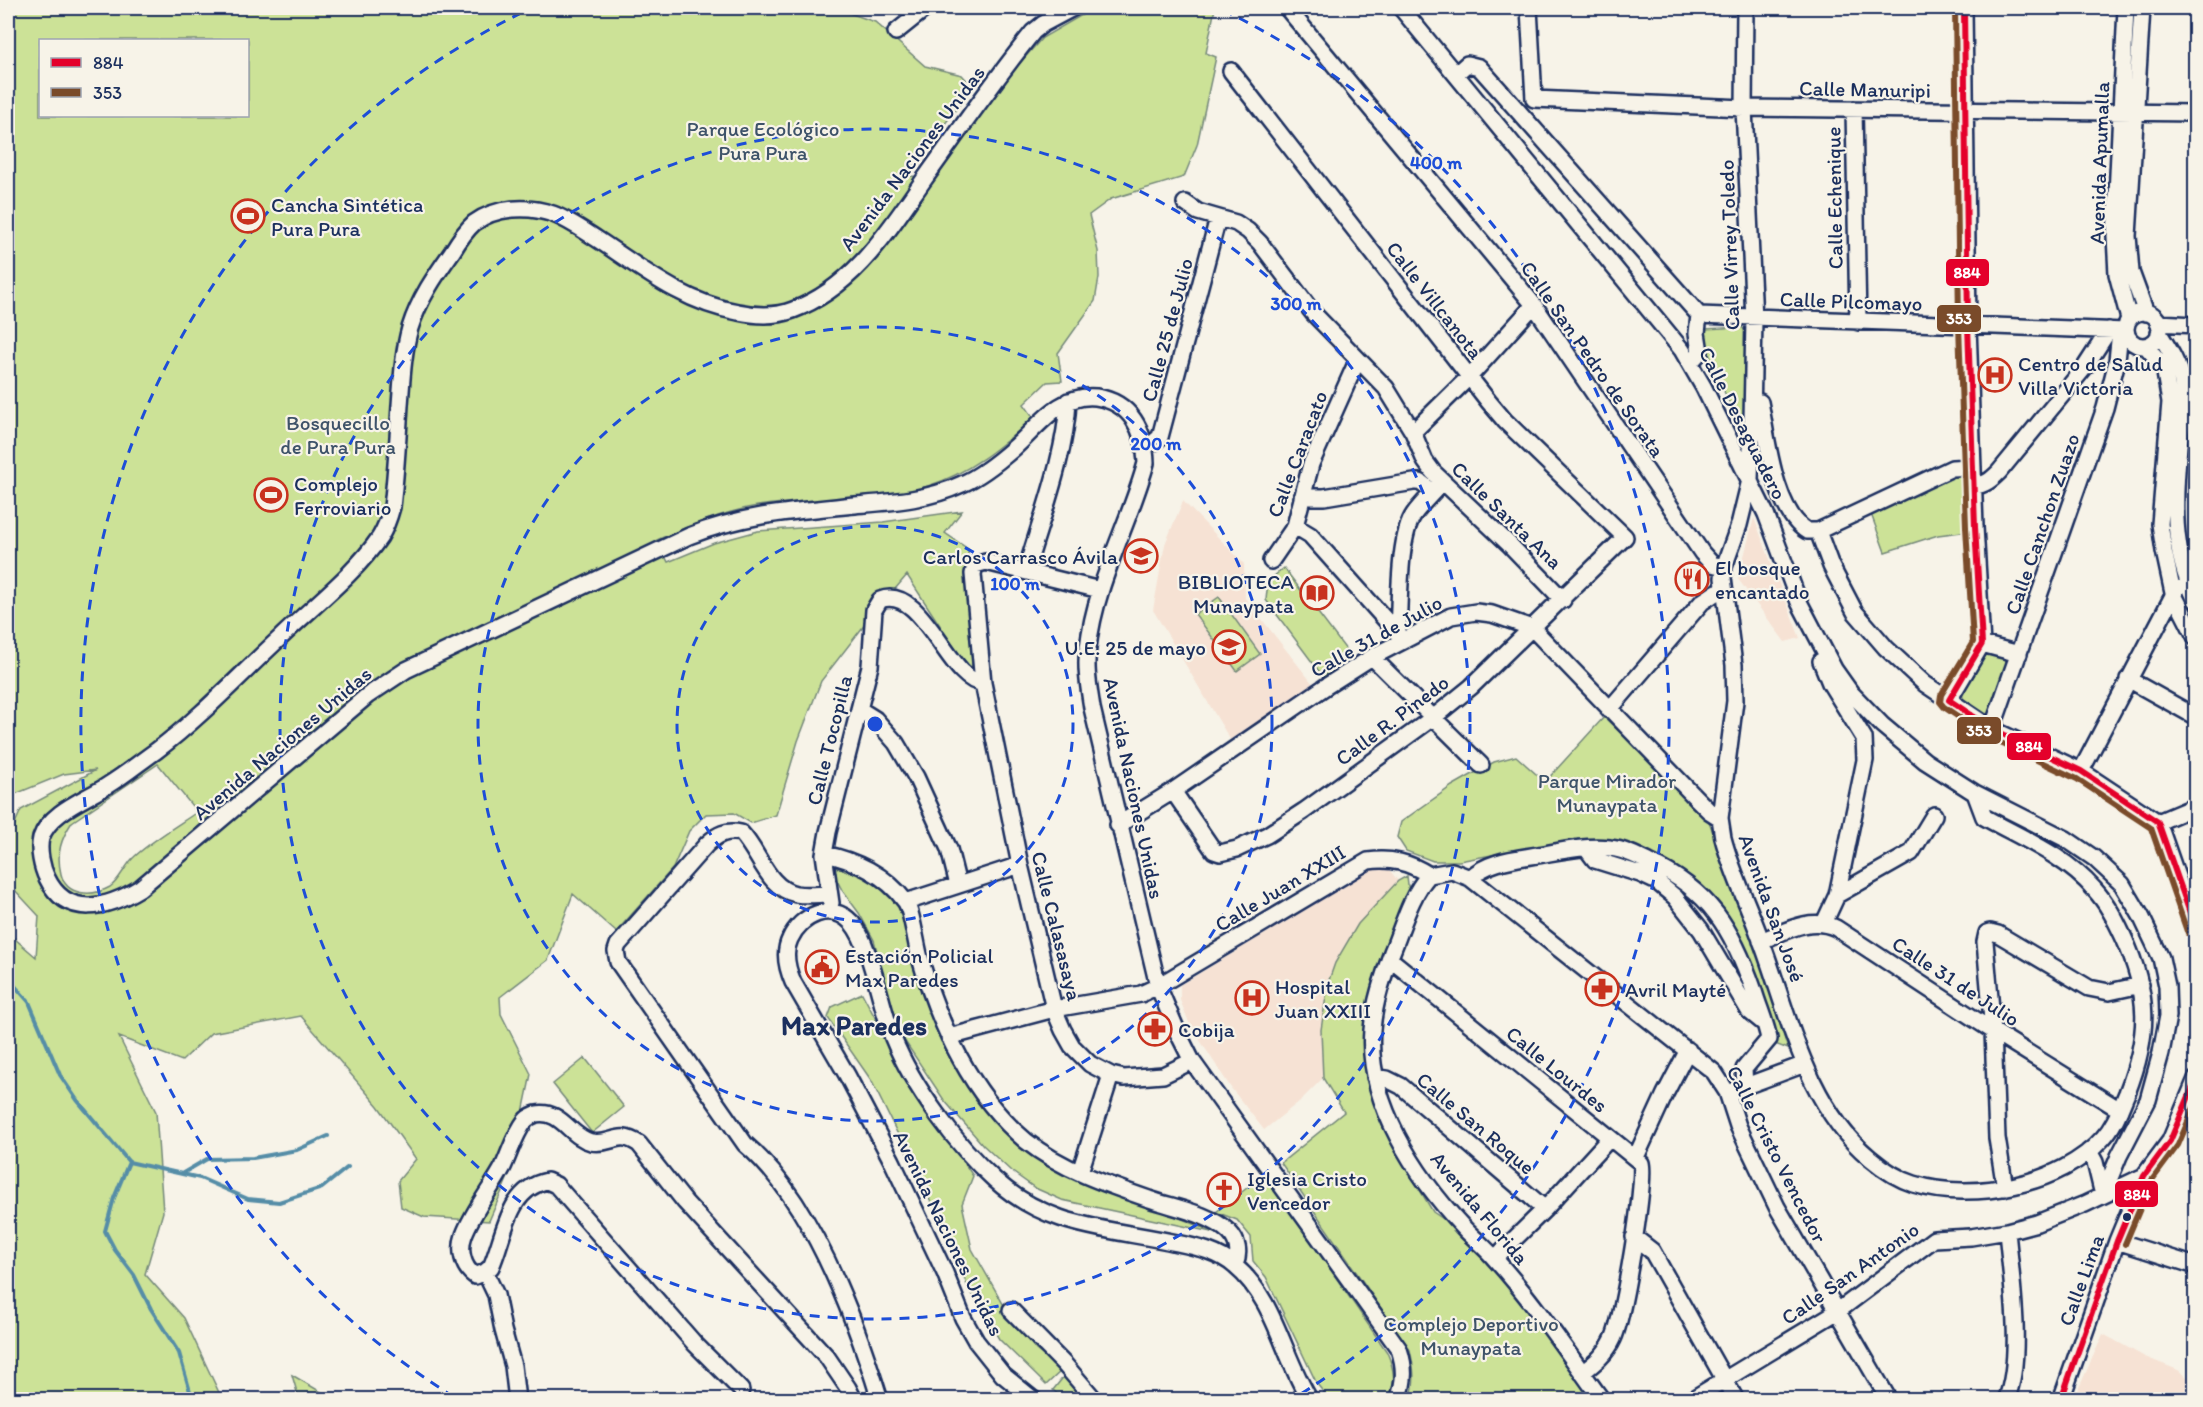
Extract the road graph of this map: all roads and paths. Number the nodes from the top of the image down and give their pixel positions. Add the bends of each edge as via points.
1 (926, 8) edge
2 (1073, 8) edge
3 (1287, 8) edge
4 (1401, 8) edge
5 (1529, 8) edge
6 (1745, 8) edge
7 (1964, 8) edge
8 (2126, 8) edge
9 (2142, 8) edge
10 (896, 32) dead end
11 (1231, 71) dead end
12 (1457, 73) junction
13 (1744, 108) junction
14 (1854, 110) junction
15 (1965, 111) junction
16 (2130, 112) junction
17 (2196, 113) edge
18 (1185, 203) dead end
19 (1218, 218) junction
20 (1534, 305) junction
21 (1699, 315) junction
22 (1754, 319) junction
23 (1858, 322) junction
24 (2155, 323) junction
25 (1968, 325) junction
26 (2196, 325) edge
27 (2121, 328) junction
28 (2146, 346) junction
29 (1358, 359) junction
30 (1690, 363) junction
31 (1469, 377) junction
32 (1752, 389) junction
33 (1068, 401) junction
34 (1413, 432) junction
35 (1145, 446) junction
36 (1973, 467) junction
37 (1750, 480) junction
38 (1974, 486) junction
39 (1437, 487) junction
40 (1302, 496) junction
41 (1294, 526) junction
42 (1818, 531) junction
43 (1625, 537) joint
44 (2172, 551) junction
45 (2196, 552) edge
46 (1271, 561) dead end
47 (1724, 567) junction
48 (1026, 572) junction
49 (2185, 579) junction
50 (1100, 590) junction
51 (1724, 592) junction
52 (2173, 593) junction
53 (1563, 600) junction
54 (2196, 600) edge
55 (1799, 602) junction
56 (1532, 628) junction
57 (1401, 636) junction
58 (2196, 638) edge
59 (1982, 644) junction
60 (2019, 654) junction
61 (1372, 657) junction
62 (2128, 679) junction
63 (983, 683) junction
64 (1949, 700) junction
65 (859, 709) junction
66 (1609, 710) junction
67 (1434, 717) junction
68 (2196, 717) edge
69 (1992, 729) junction
70 (1481, 765) dead end
71 (2081, 771) junction
72 (1173, 791) junction
73 (1975, 793) junction
74 (2196, 806) edge
75 (1934, 815) dead end
76 (1720, 818) junction
77 (2158, 822) junction
78 (1118, 825) junction
79 (1586, 848) junction
80 (824, 854) junction
81 (1020, 865) junction
82 (1429, 875) junction
83 (1470, 878) junction
84 (958, 885) junction
85 (829, 894) junction
86 (1837, 895) junction
87 (906, 902) junction
88 (2192, 907) edge
89 (832, 912) junction
90 (1824, 923) junction
91 (2196, 932) edge
92 (1761, 940) junction
93 (1390, 959) junction
94 (2141, 985) junction
95 (1158, 986) junction
96 (1054, 1009) junction
97 (1766, 1025) junction
98 (1993, 1031) junction
99 (949, 1037) junction
100 (1688, 1050) junction
101 (1192, 1061) junction
102 (1805, 1064) junction
103 (1111, 1075) junction
104 (1375, 1077) junction
105 (2196, 1079) edge
106 (1744, 1087) junction
107 (1726, 1092) junction
108 (2120, 1110) junction
109 (1609, 1138) junction
110 (2089, 1151) junction
111 (1636, 1157) junction
112 (1080, 1172) junction
113 (2144, 1176) junction
114 (2005, 1188) junction
115 (2103, 1195) junction
116 (1545, 1209) junction
117 (2007, 1231) junction
118 (1634, 1237) junction
119 (2117, 1241) junction
120 (1495, 1258) junction
121 (1235, 1265) junction
122 (2196, 1266) edge
123 (485, 1272) junction
124 (1011, 1310) dead end
125 (1838, 1311) junction
126 (1582, 1373) junction
127 (1725, 1381) junction
128 (741, 1390) dead end
129 (517, 1400) edge
130 (854, 1400) edge
131 (880, 1400) edge
132 (1034, 1400) edge
133 (1095, 1400) edge
134 (1310, 1400) edge
135 (1398, 1400) edge
136 (1602, 1400) edge
137 (1691, 1400) edge
138 (1736, 1400) edge
139 (1889, 1400) edge
140 (2006, 1400) edge
141 (2061, 1400) edge

1 - 10 street
2 - 33 street, Avenida Naciones Unidas via 1034,32 894,225 861,264 838,284 792,310 751,315 694,299 570,221 538,209 514,208 475,222 426,290 410,329 403,362 392,507 379,538 341,580 176,735 50,823 42,838 41,855 52,890 74,905 94,906 115,902 140,888 367,696 425,660 689,536 729,522 914,498 963,484 987,470
3 - 20 street, Calle San Pedro de Sorata
4 - 12 street, Calle Desaguadero
5 - 13 street, Calle Manuripi via 1534,99
6 - 13 street, Calle Virrey Toledo
7 - 15 street
8 - 16 street, Avenida Apumalla
9 - 16 street, Avenida Apumalla
11 - 31 street, Calle Villcanota
12 - 21 street via 1467,64 1479,67
12 - 30 street, Calle Desaguadero
13 - 14 street, Calle Manuripi
13 - 22 street, Calle Virrey Toledo
14 - 15 street, Calle Manuripi
14 - 23 street, Calle Echenique
15 - 16 street, Calle Manuripi
15 - 25 street
16 - 17 street, Calle Manuripi
16 - 24 street, Avenida Apumalla via 2131,272
16 - 27 street, Avenida Apumalla via 2115,236
18 - 19 street, Calle Santa Ana
19 - 29 street, Calle Santa Ana via 1236,223 1260,243 1313,313
19 - 35 street, Calle 25 de Julio via 1160,437
20 - 31 street
20 - 47 street, Calle San Pedro de Sorata via 1702,553 1712,564
21 - 22 street, Calle Pilcomayo
21 - 30 street via 1700,352
22 - 23 street, Calle Pilcomayo
22 - 32 street, Calle Virrey Toledo
23 - 25 street, Calle Pilcomayo
24 - 26 street
24 - 27 street via 2135,314
24 - 28 street via 2153,343
24 - 44 street, Avenida Apumalla via 2177,363 2184,402
25 - 27 street, Calle Pilcomayo
25 - 36 street
27 - 28 street via 2135,344
27 - 38 street via 1999,472 1991,480
27 - 60 street, Calle Canchon Zuazo via 2105,408
28 - 44 street, Avenida Apumalla via 2164,368 2170,402 2160,524
29 - 34 street, Calle Santa Ana via 1386,388
29 - 40 street, Calle Caracato via 1311,464
30 - 37 street, Calle Desaguadero
31 - 34 street
31 - 43 street, Calle Villcanota via 1505,421
32 - 37 street, Calle Virrey Toledo
32 - 42 street via 1758,396 1766,444 1789,511 1801,527
33 - 35 street, Avenida Naciones Unidas via 1096,397 1114,402 1127,410 1139,426
33 - 48 street via 1068,422
34 - 39 street, Calle Santa Ana
35 - 50 street, Avenida Naciones Unidas via 1142,478
36 - 38 street
36 - 42 street via 1952,468
37 - 47 street, Avenida San José
37 - 55 street, Calle Desaguadero
38 - 59 street
39 - 40 street via 1414,482 1324,497
39 - 53 street, Calle Santa Ana via 1510,545
39 - 57 street via 1413,514 1407,528
40 - 41 street, Calle Caracato
41 - 46 street, Calle Caracato
41 - 57 street via 1310,535
42 - 64 street via 1831,566 1870,632 1908,670
43 - 53 street, Calle R. Pinedo
44 - 45 street
44 - 49 street, Avenida Apumalla
44 - 52 street, Avenida Apumalla
47 - 51 street, Avenida San José
48 - 50 street
48 - 63 street, Calle Calasasaya via 986,562 975,565
49 - 52 street
49 - 54 street, Avenida Apumalla
50 - 78 street, Avenida Naciones Unidas via 1087,649 1088,675
51 - 66 street via 1702,602
51 - 76 street, Avenida San José via 1735,701
52 - 58 street, Avenida Apumalla
52 - 62 street
53 - 56 street, Calle R. Pinedo
55 - 73 street, Calle Desaguadero via 1851,693 1925,761
55 - 86 street via 1830,683 1864,738 1865,760
56 - 57 street, Calle 31 de Julio via 1492,614 1461,613
56 - 66 street, Calle 31 de Julio
56 - 67 street, Calle R. Pinedo
57 - 61 street, Calle 31 de Julio
59 - 60 street
59 - 64 street
60 - 69 street, Calle Canchon Zuazo
61 - 67 street
61 - 72 street, Calle 31 de Julio
62 - 68 street
62 - 71 street
63 - 65 street, Calle Tocopilla via 975,683 963,674 911,608 885,598 874,610 870,666
63 - 81 street, Calle Calasasaya
64 - 69 street
65 - 80 street, Calle Tocopilla
65 - 84 street via 875,719 896,743 916,777 949,849
66 - 76 street, Calle 31 de Julio
67 - 70 street
67 - 72 street, Calle R. Pinedo via 1304,811 1267,835 1226,852 1214,851
69 - 71 street
71 - 77 street
72 - 78 street, Calle 31 de Julio
73 - 94 street via 1984,818 2056,856 2094,889 2110,908 2133,957
73 - 115 street, Calle Desaguadero via 2067,839 2094,858 2122,884 2161,958 2168,1016 2161,1053 2148,1100
74 - 77 street
75 - 86 street via 1911,853
76 - 92 street, Avenida San José via 1725,845
77 - 88 street
78 - 95 street, Avenida Naciones Unidas
79 - 83 street via 1518,858 1476,871
79 - 97 street via 1595,860 1640,874 1675,897 1701,930 1749,1011
79 - 97 street via 1612,848 1638,857 1672,872 1701,895 1727,928
80 - 85 street, Calle Tocopilla
80 - 87 street via 865,867
81 - 84 street
81 - 96 street, Calle Calasasaya
82 - 83 street via 1452,872
82 - 93 street, Avenida Florida via 1418,887
82 - 95 street, Calle Juan XXIII via 1402,861 1368,861
83 - 100 street, Calle Cristo Vencedor
84 - 87 street
85 - 89 street, Calle Tocopilla
85 - 131 street via 795,894 781,888 741,833 725,832 700,852 618,945 616,955 745,1144 789,1193 843,1299
86 - 90 street
87 - 99 street via 920,958
88 - 91 street
89 - 121 street, Avenida Naciones Unidas via 851,922 860,936 893,1039 908,1068 967,1152 996,1181 1033,1208 1067,1222 1198,1248
89 - 132 street, Avenida Naciones Unidas via 808,916 795,927 787,945 788,970 892,1161 976,1341 1003,1375
90 - 92 street via 1804,924
90 - 98 street, Calle 31 de Julio
92 - 102 street, Avenida San José
93 - 104 street, Avenida Florida via 1372,1032
93 - 109 street, Calle Lourdes
94 - 98 street via 2109,992 2089,988 1990,932 1985,942
94 - 108 street via 2145,1008 2143,1036 2137,1068
95 - 96 street, Calle Juan XXIII via 1141,994
95 - 101 street, Avenida Naciones Unidas
96 - 99 street, Calle Juan XXIII
96 - 103 street, Calle Calasasaya via 1072,1046 1090,1064
97 - 106 street via 1768,1039 1744,1069
98 - 108 street, Calle 31 de Julio
98 - 114 street via 1997,1138
99 - 112 street via 1007,1122 1028,1142
100 - 107 street, Calle Cristo Vencedor via 1714,1072
100 - 111 street
101 - 103 street, Calle Calasasaya via 1163,1075
101 - 135 street, Avenida Naciones Unidas via 1399,1349 1404,1374
102 - 106 street
102 - 114 street via 1849,1137 1892,1174 1912,1184 1954,1191
103 - 112 street
104 - 116 street, Calle San Roque via 1401,1086
104 - 120 street, Avenida Florida via 1392,1126 1407,1152 1431,1188
105 - 113 street via 2170,1141
106 - 107 street
107 - 125 street, Calle Cristo Vencedor via 1768,1188
108 - 110 street via 2107,1134
109 - 111 street, Calle Lourdes
109 - 116 street
110 - 114 street via 2052,1173
110 - 115 street via 2096,1162
111 - 118 street via 1642,1175
112 - 121 street via 1209,1219 1228,1231 1236,1242
113 - 115 street, Calle San Antonio
113 - 119 street, Calle Lima
115 - 117 street, Calle San Antonio via 2048,1219
116 - 120 street
117 - 125 street, Calle San Antonio via 1934,1239
117 - 140 street via 2015,1319 2011,1388
118 - 126 street via 1614,1338 1602,1358
118 - 127 street via 1652,1251
119 - 122 street
119 - 141 street, Calle Lima
120 - 126 street, Avenida Florida
121 - 134 street, Avenida Naciones Unidas via 1256,1291
123 - 128 street via 494,1261 505,1224 527,1191 537,1183 547,1181 556,1185 694,1344
123 - 129 street via 496,1295
123 - 130 street via 475,1275 467,1270 463,1260 464,1236 529,1116 557,1117 589,1142 630,1137 827,1357
124 - 133 street
125 - 127 street, Calle San Antonio
125 - 139 street, Calle Cristo Vencedor
126 - 136 street, Avenida Florida
127 - 137 street, Calle San Antonio
127 - 138 street

